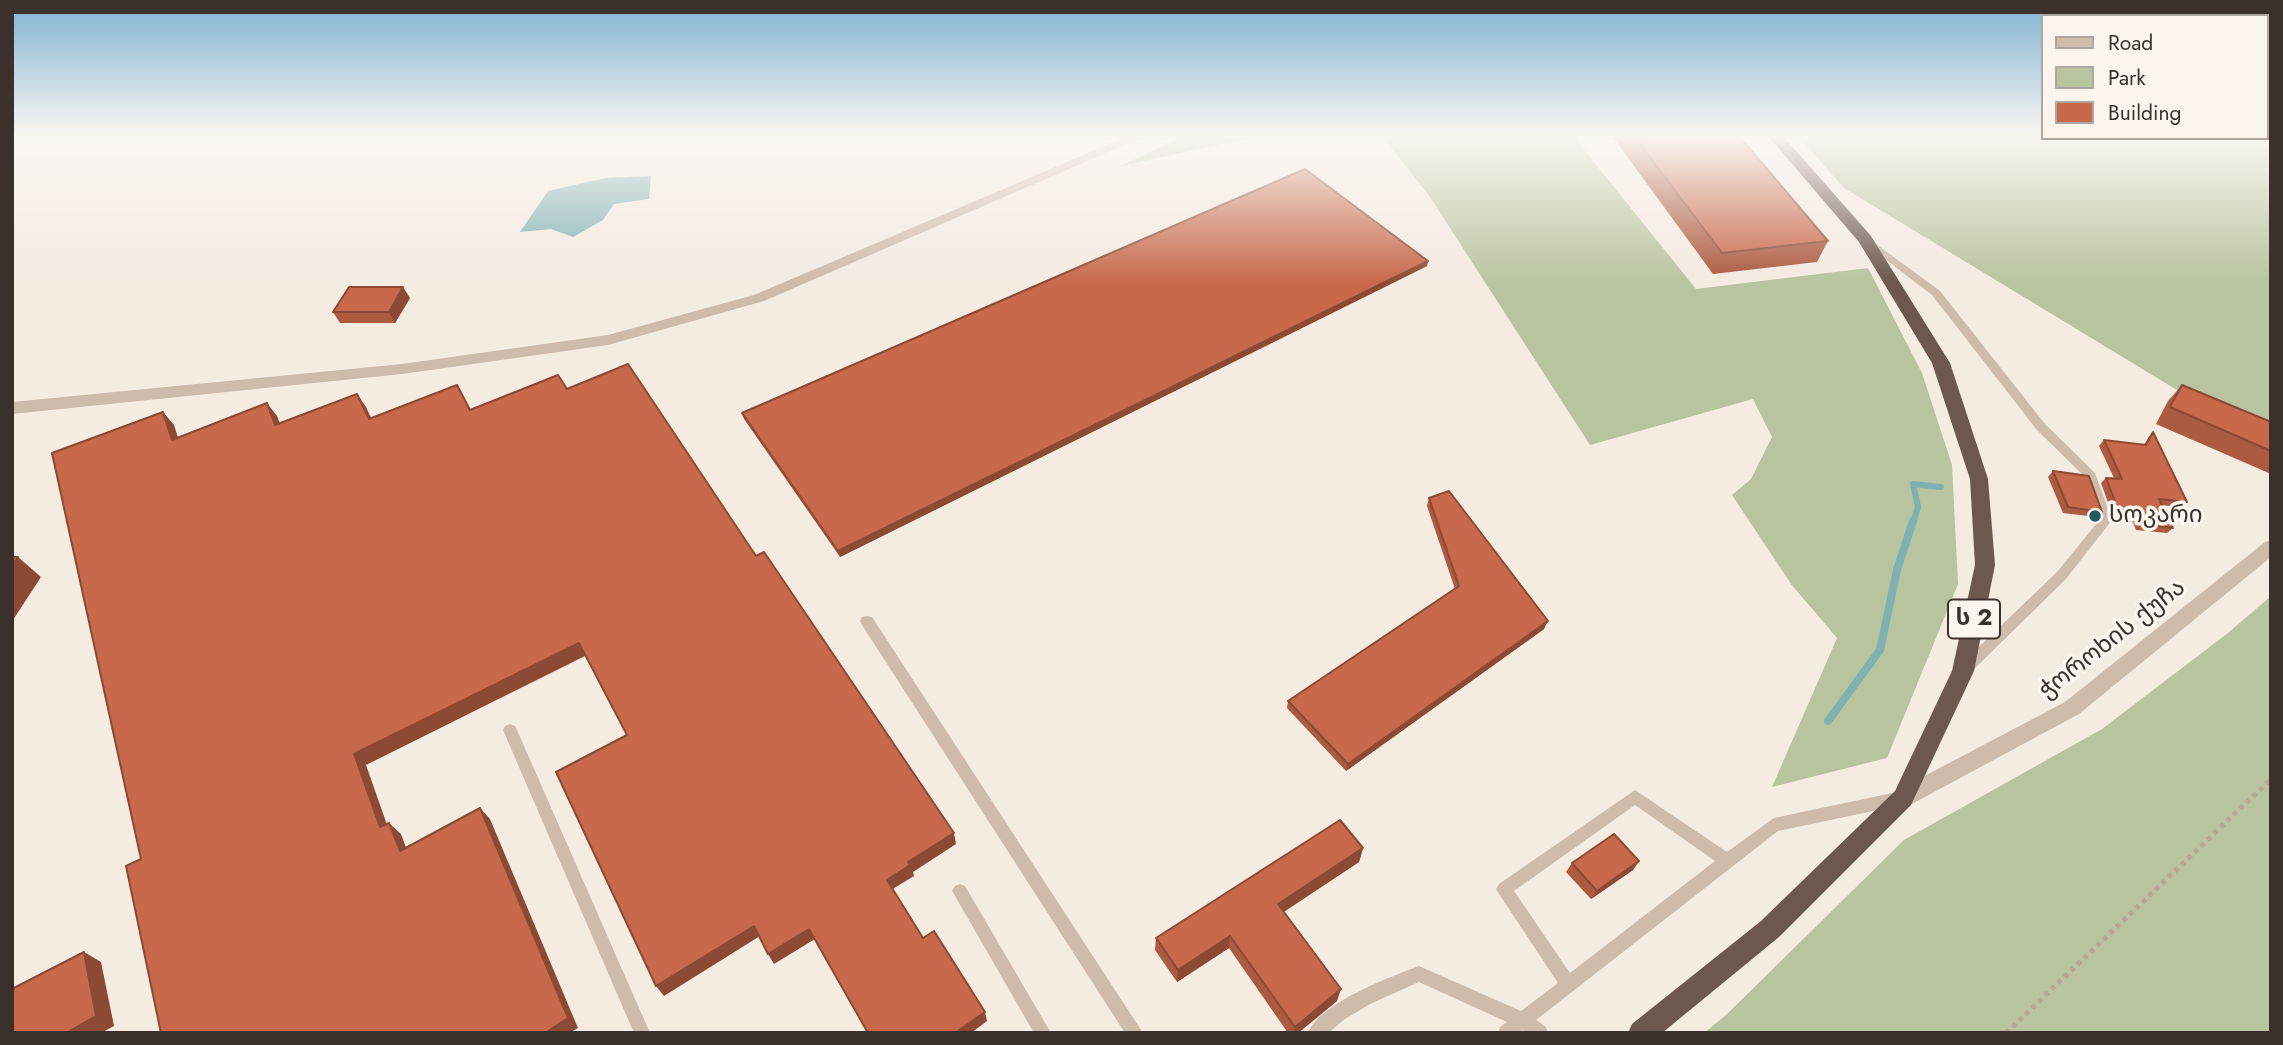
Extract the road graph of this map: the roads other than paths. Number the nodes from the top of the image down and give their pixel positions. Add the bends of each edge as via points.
1 (1024, 185) edge
2 (1818, 185) edge
3 (1865, 239) junction
4 (12, 408) edge
5 (2271, 547) edge
6 (867, 621) dead end
7 (1963, 671) junction
8 (510, 730) dead end
9 (1903, 798) junction
10 (1727, 861) junction
11 (960, 891) dead end
12 (1569, 985) junction
13 (1524, 1021) junction
14 (642, 1033) edge
15 (1043, 1033) edge
16 (1135, 1033) edge
17 (1316, 1033) edge
18 (1506, 1033) edge
19 (1540, 1033) edge
20 (1641, 1033) edge

1 - 4 street via 758,298 608,340 402,369
2 - 3 highway, ს 2
3 - 7 highway, ს 2 via 1941,363 1979,479 1985,565
3 - 7 lane via 1936,293 2041,427 2091,476 2106,520 2062,575
5 - 9 street, ჭოროხის ქუჩა via 2072,708
6 - 16 lane
7 - 9 highway, ს 2
8 - 14 lane
9 - 10 lane via 1774,825
9 - 20 highway, ს 2 via 1770,929
10 - 12 lane
10 - 12 lane via 1635,797 1504,889
11 - 15 lane
12 - 13 lane
13 - 17 lane via 1419,974 1370,993 1330,1018
13 - 18 lane
13 - 19 lane

